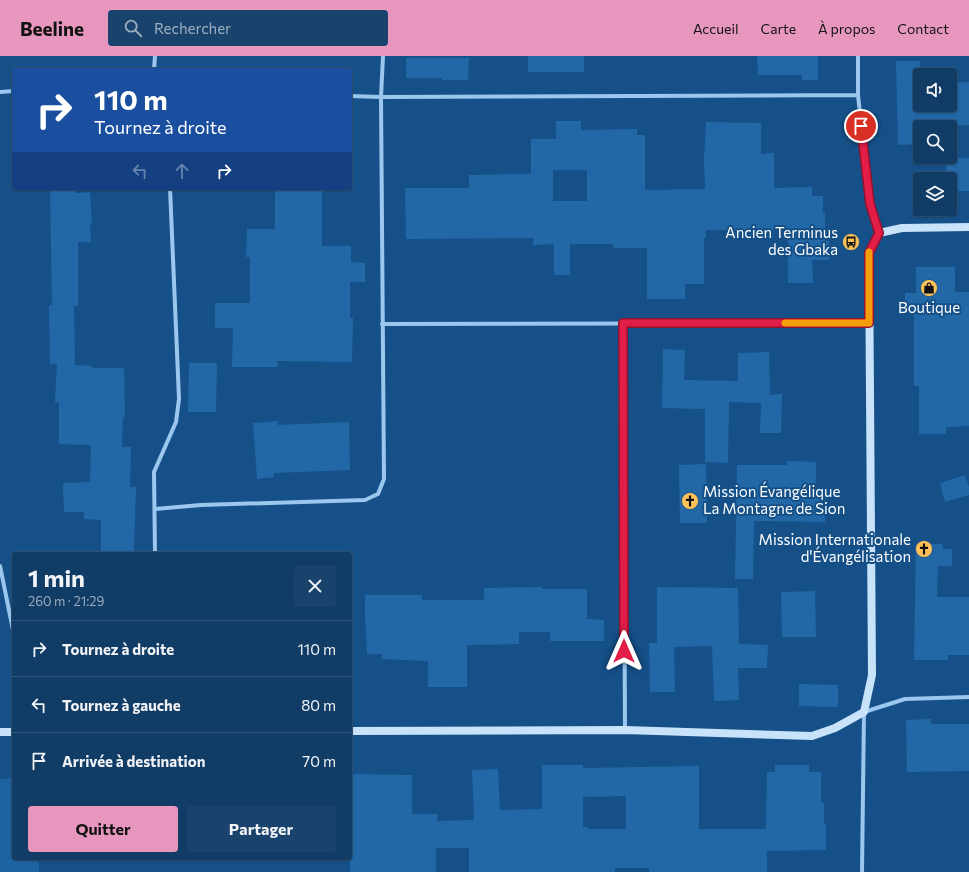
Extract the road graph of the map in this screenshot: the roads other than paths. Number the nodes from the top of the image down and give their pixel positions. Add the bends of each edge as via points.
1 (155, 56) edge
2 (383, 56) edge
3 (858, 56) edge
4 (154, 68) edge
5 (12, 91) edge
6 (0, 92) edge
7 (858, 95) junction
8 (352, 96) edge
9 (381, 97) junction
10 (170, 190) edge
11 (969, 227) edge
12 (879, 233) junction
13 (623, 323) junction
14 (869, 323) junction
15 (382, 324) junction
16 (155, 509) junction
17 (155, 552) edge
18 (0, 566) edge
19 (12, 625) edge
20 (969, 697) edge
21 (864, 712) junction
22 (625, 730) junction
23 (352, 731) edge
24 (0, 732) edge
25 (12, 732) edge
26 (862, 872) edge

1 - 4 street
2 - 9 street
3 - 7 street
5 - 6 street
7 - 9 street
7 - 12 street via 870,204
8 - 9 street
9 - 15 street
10 - 16 street via 179,399 176,422 154,472
11 - 12 street via 902,228
12 - 14 street via 869,253
13 - 14 street
13 - 15 street
13 - 22 street
14 - 21 street via 872,675
15 - 16 street via 384,479 378,494 365,500 201,505
16 - 17 street
18 - 19 street
20 - 21 street via 905,699
21 - 22 street via 835,728 812,736
21 - 26 street
22 - 23 street
24 - 25 street

